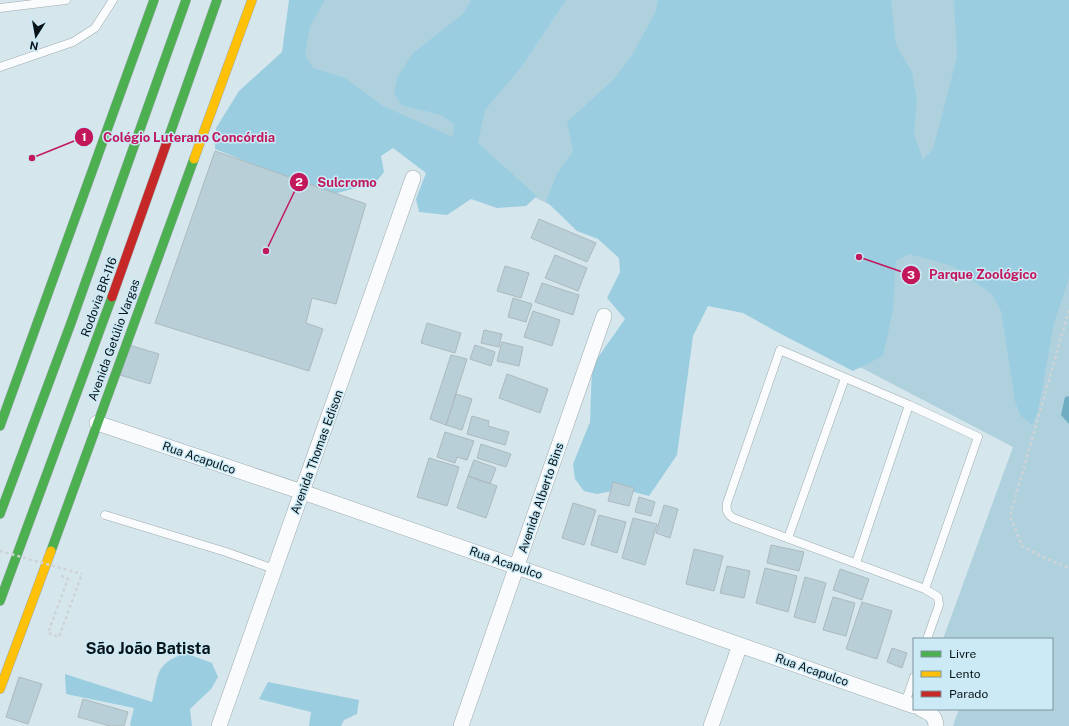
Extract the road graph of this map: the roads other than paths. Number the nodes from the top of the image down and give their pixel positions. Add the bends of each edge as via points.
1 (66, 0) edge
2 (113, 0) edge
3 (154, 0) edge
4 (186, 0) edge
5 (217, 0) edge
6 (252, 0) edge
7 (0, 8) edge
8 (0, 67) edge
9 (414, 178) dead end
10 (604, 316) dead end
11 (845, 378) junction
12 (909, 405) junction
13 (97, 423) junction
14 (0, 426) edge
15 (303, 493) junction
16 (0, 514) edge
17 (105, 515) dead end
18 (788, 538) junction
19 (856, 564) junction
20 (516, 567) junction
21 (274, 570) junction
22 (924, 589) junction
23 (0, 601) edge
24 (927, 638) edge
25 (740, 645) junction
26 (913, 684) edge
27 (0, 689) edge
28 (910, 704) edge
29 (923, 710) edge
30 (935, 722) edge
31 (219, 726) edge
32 (461, 726) edge
33 (711, 726) edge

1 - 7 lane
2 - 8 lane via 95,28 73,42
3 - 14 main road
4 - 16 main road, Rodovia BR-116
5 - 23 main road, Rodovia BR-116 via 118,282
6 - 13 main road, Avenida Getúlio Vargas
9 - 15 street, Avenida Thomas Edison
10 - 20 street, Avenida Alberto Bins
11 - 12 lane
11 - 18 lane
11 - 18 lane via 780,350 726,510 733,518
12 - 19 lane
12 - 22 lane via 978,437
13 - 15 street, Rua Acapulco
13 - 27 main road, Avenida Getúlio Vargas
15 - 20 street, Rua Acapulco
15 - 21 street, Avenida Thomas Edison
17 - 21 lane via 226,552
18 - 19 lane
19 - 22 lane
20 - 25 street, Rua Acapulco
20 - 32 street, Avenida Alberto Bins
21 - 31 street, Avenida Thomas Edison
22 - 24 lane via 938,597 939,605
25 - 28 street, Rua Acapulco
25 - 33 street
26 - 28 lane
29 - 30 street

